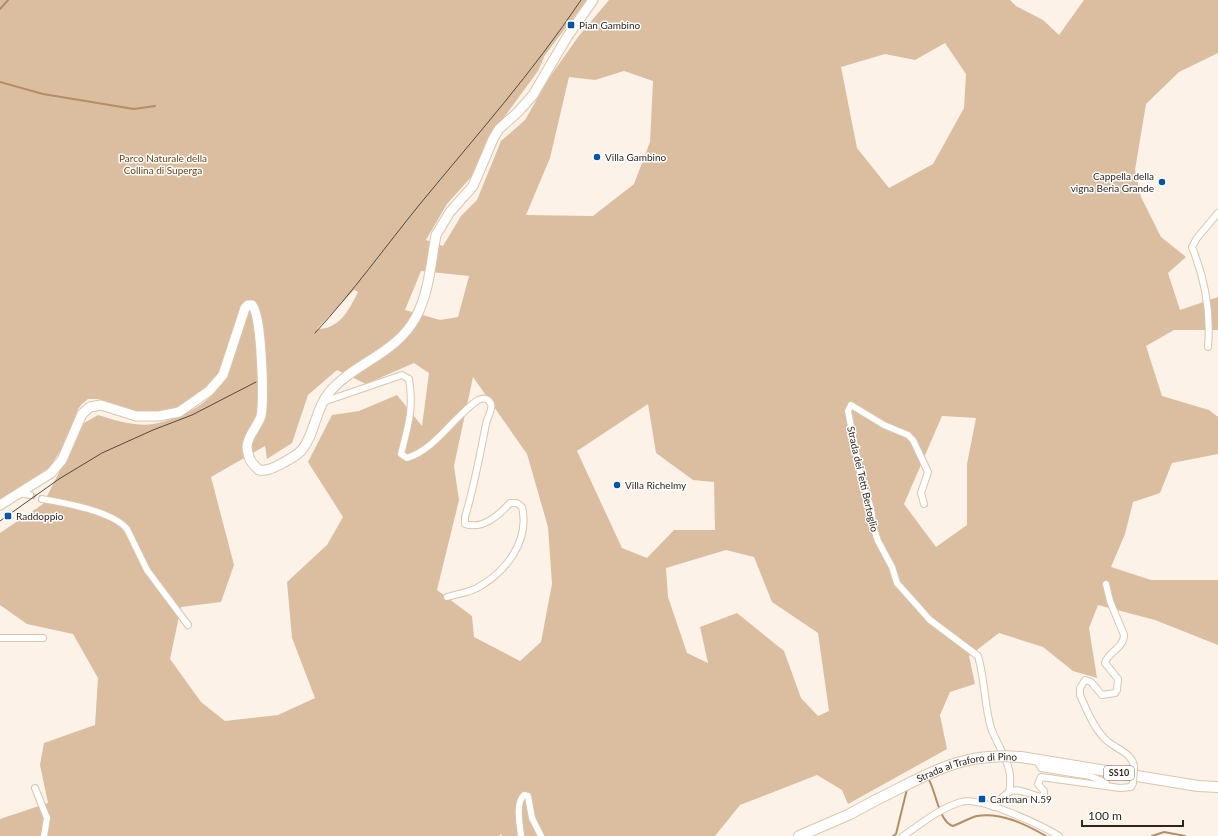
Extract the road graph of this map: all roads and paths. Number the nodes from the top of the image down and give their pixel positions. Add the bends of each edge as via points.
1 (594, 0) edge
2 (1218, 213) edge
3 (1208, 346) dead end
4 (321, 402) junction
5 (17, 493) junction
6 (30, 495) tunnel mouth
7 (42, 499) tunnel mouth
8 (924, 504) dead end
9 (0, 505) edge
10 (1106, 584) dead end
11 (447, 597) dead end
12 (188, 625) dead end
13 (0, 638) edge
14 (43, 638) dead end
15 (1036, 760) junction
16 (1218, 787) edge
17 (35, 788) dead end
18 (1120, 788) junction
19 (1009, 792) junction
20 (994, 808) junction
21 (44, 836) edge
22 (521, 836) edge
23 (541, 836) edge
24 (799, 836) edge
25 (904, 836) edge
26 (1059, 836) edge

1 - 4 street via 567,37 533,95 499,129 473,186 439,228 425,296 416,318 391,346 335,384
2 - 3 street via 1192,247 1205,288 1210,332
4 - 5 street via 306,444 300,452 267,471 259,470 250,461 247,445 261,416 262,391 258,323 255,308 248,305 223,375 209,391 179,412 159,416 136,416 101,405 90,406 82,414 62,460 39,482
4 - 11 street via 384,380 402,376 409,379 412,407 401,454 407,458 417,455 429,446 478,400 488,399 491,408 486,420 465,524 473,526 491,520 510,503 517,503 522,508 525,527 517,548 492,578 471,590
5 - 6 street
5 - 9 street
7 - 12 street via 83,507 122,524 150,574
8 - 19 street, Strada dei Tetti Bertoglio via 921,493 928,472 913,440 851,405 848,411 878,541 901,588 930,620 978,656 988,716 1008,764 1011,785
10 - 18 street, bridge via 1124,635 1121,644 1104,663 1118,678 1117,690 1115,693 1102,695 1091,682 1085,680 1080,688 1080,695 1104,737 1134,762 1131,787
13 - 14 street
15 - 16 main road, Strada al Traforo di Pino / SS10
15 - 18 street via 1041,768 1090,776
15 - 24 main road, Strada al Traforo di Pino / SS10, bridge via 997,756 965,760 933,772 848,815
17 - 21 street via 47,818
18 - 19 street via 1045,776 1038,782 1044,791 1041,797 1015,790
19 - 20 street
20 - 25 street via 963,801 946,808
20 - 26 street via 1039,824
22 - 23 street via 520,799 524,795 528,796 532,818

